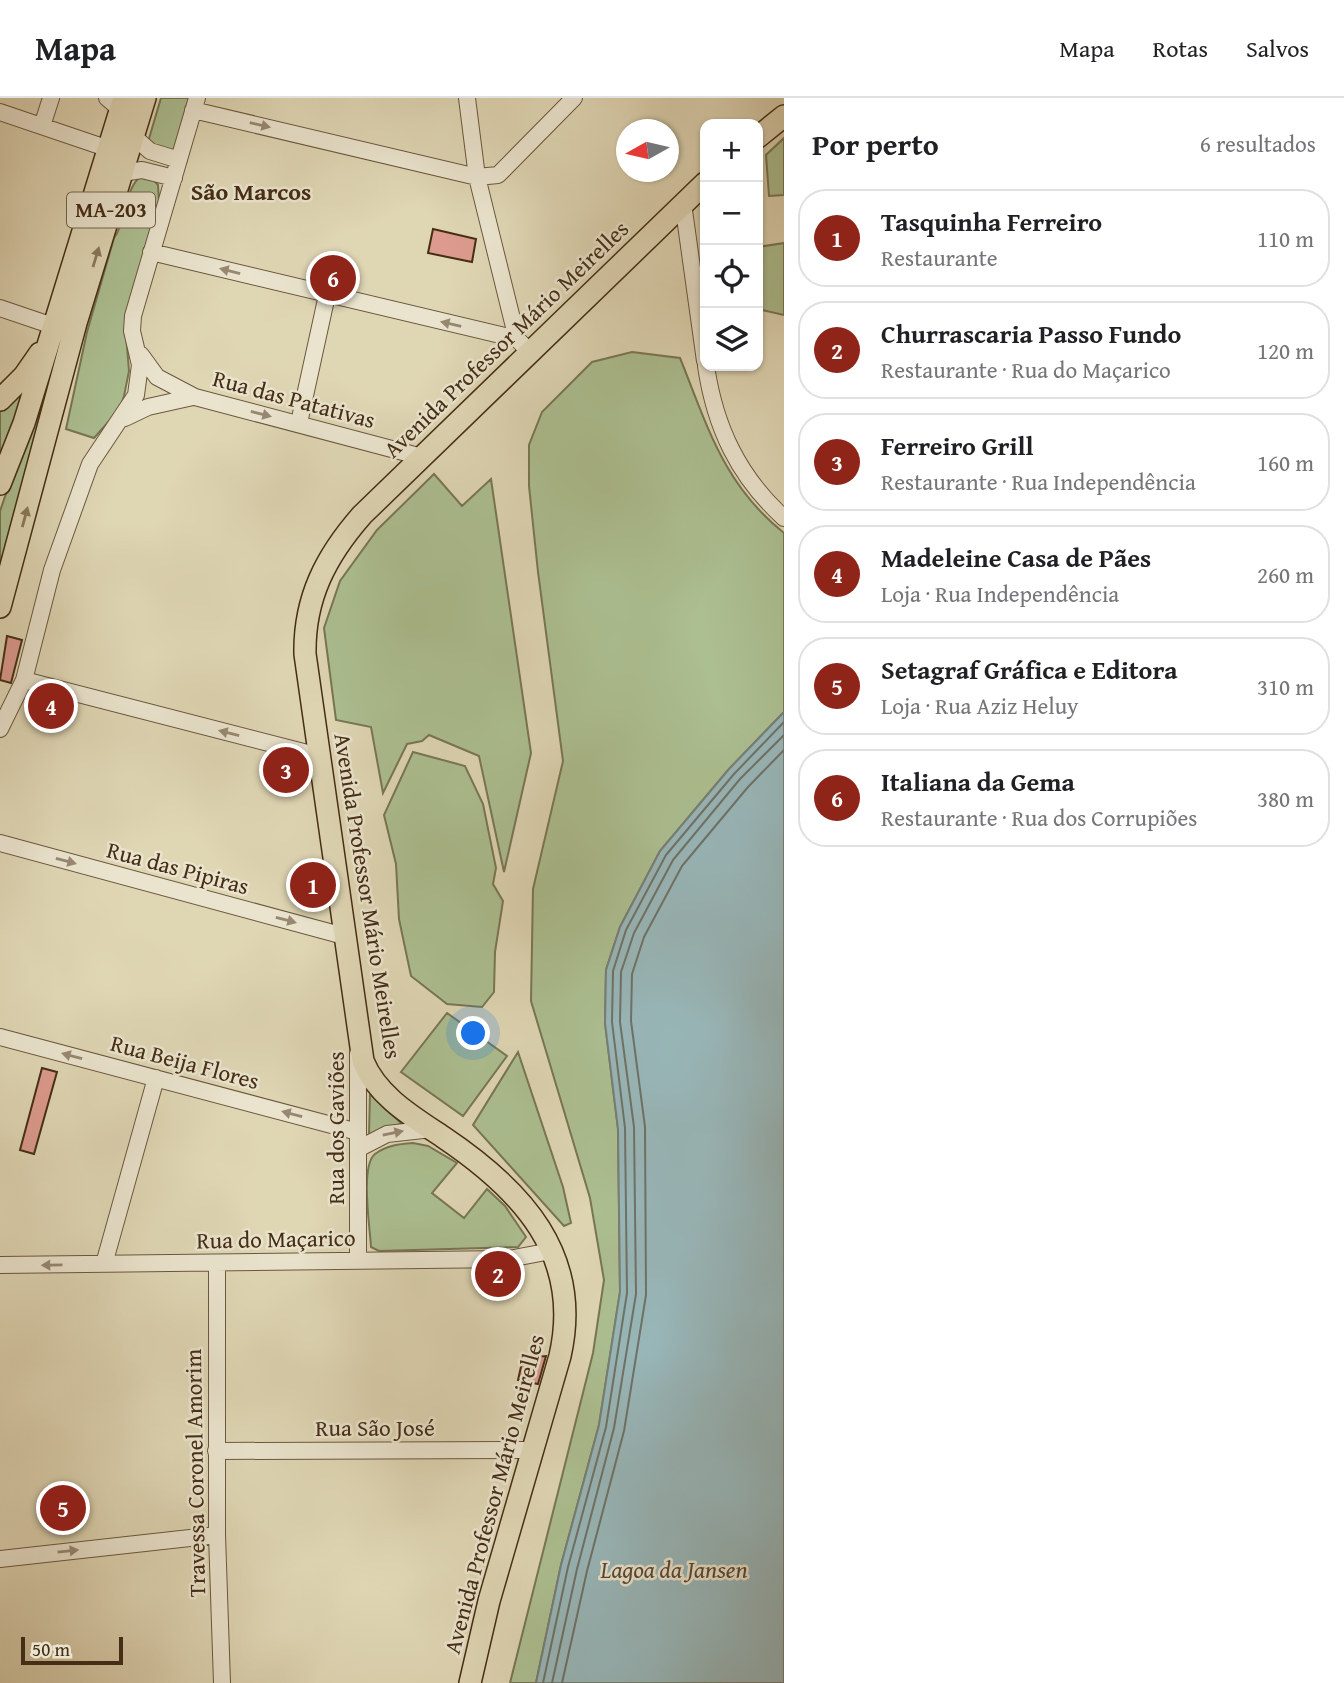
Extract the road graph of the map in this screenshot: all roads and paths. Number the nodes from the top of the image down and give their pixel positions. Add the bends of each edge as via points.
1 (51, 98) edge
2 (145, 98) edge
3 (467, 98) edge
4 (574, 98) edge
5 (117, 102) edge
6 (784, 102) edge
7 (195, 104) edge
8 (0, 113) edge
9 (784, 116) edge
10 (763, 125) edge
11 (42, 126) junction
12 (763, 133) edge
13 (133, 136) junction
14 (109, 149) junction
15 (178, 160) junction
16 (122, 173) junction
17 (477, 177) junction
18 (174, 178) junction
19 (700, 188) edge
20 (683, 203) junction
21 (151, 252) junction
22 (327, 295) junction
23 (0, 308) edge
24 (700, 324) edge
25 (56, 327) junction
26 (524, 346) junction
27 (137, 350) junction
28 (707, 371) edge
29 (195, 397) junction
30 (0, 400) edge
31 (119, 423) junction
32 (299, 424) junction
33 (422, 457) junction
34 (0, 484) edge
35 (784, 518) edge
36 (0, 607) edge
37 (24, 680) junction
38 (0, 729) edge
39 (319, 756) junction
40 (0, 844) edge
41 (344, 936) junction
42 (0, 1037) edge
43 (359, 1038) junction
44 (156, 1078) junction
45 (432, 1129) junction
46 (358, 1132) junction
47 (358, 1149) junction
48 (551, 1251) junction
49 (358, 1261) junction
50 (217, 1263) junction
51 (104, 1264) junction
52 (0, 1265) edge
53 (533, 1450) junction
54 (216, 1451) junction
55 (217, 1535) junction
56 (0, 1559) edge
57 (222, 1683) edge
58 (470, 1683) edge

1 - 11 street
2 - 13 main road, MA-203
3 - 17 street
4 - 17 street via 498,175
5 - 14 main road, MA-203
6 - 10 street
7 - 15 street
7 -> 17 street
8 - 11 street
9 - 12 main road
11 - 14 street
13 - 15 street via 150,151
13 - 16 main road, MA-203
14 - 25 main road, MA-203
15 - 18 street
16 - 18 street via 142,170
36 -> 16 main road, MA-203 via 76,323
17 - 26 street
18 - 21 street
19 - 20 main road, Avenida Professor Mário Meirelles
20 - 24 street
20 - 26 main road, Avenida Professor Mário Meirelles
22 -> 21 street
21 - 27 street via 132,324
26 -> 22 street
22 - 32 street
23 - 25 street
25 - 30 main road via 24,376
25 - 34 main road, MA-203
26 - 33 main road, Avenida Professor Mário Meirelles
27 - 29 street, Rua das Patativas via 157,377
27 - 31 street via 139,382 131,407
28 - 35 street via 712,402 733,457 752,486
29 - 31 street, Rua das Patativas via 148,407
29 -> 32 street, Rua das Patativas
31 - 37 street via 97,450 68,522
32 - 33 street, Rua das Patativas
33 - 39 main road, Avenida Professor Mário Meirelles via 343,536 324,564 312,595 305,654
37 - 38 street
39 -> 37 street
39 - 41 main road, Avenida Professor Mário Meirelles
40 -> 41 street, Rua das Pipiras
41 - 43 main road, Avenida Professor Mário Meirelles
44 -> 42 street, Rua Beija Flores
43 - 45 main road, Avenida Professor Mário Meirelles via 367,1069 379,1087
43 - 46 street, Rua dos Gaviões
46 -> 44 street, Rua Beija Flores
44 - 51 street
47 -> 45 street via 387,1134
45 - 48 main road, Avenida Professor Mário Meirelles via 483,1163 514,1192
46 - 47 street, Rua dos Gaviões
47 - 49 street, Rua dos Gaviões
48 - 49 street, Rua do Maçarico via 509,1259
48 - 53 main road, Avenida Professor Mário Meirelles via 563,1282 567,1317
49 - 50 street, Rua do Maçarico
50 - 51 street, Rua do Maçarico
50 - 54 street, Travessa Coronel Amorim
51 -> 52 street, Rua do Maçarico
53 - 54 street, Rua São José
53 - 58 main road, Avenida Professor Mário Meirelles
54 - 55 street, Travessa Coronel Amorim
56 -> 55 street
55 - 57 street, Travessa Coronel Amorim

